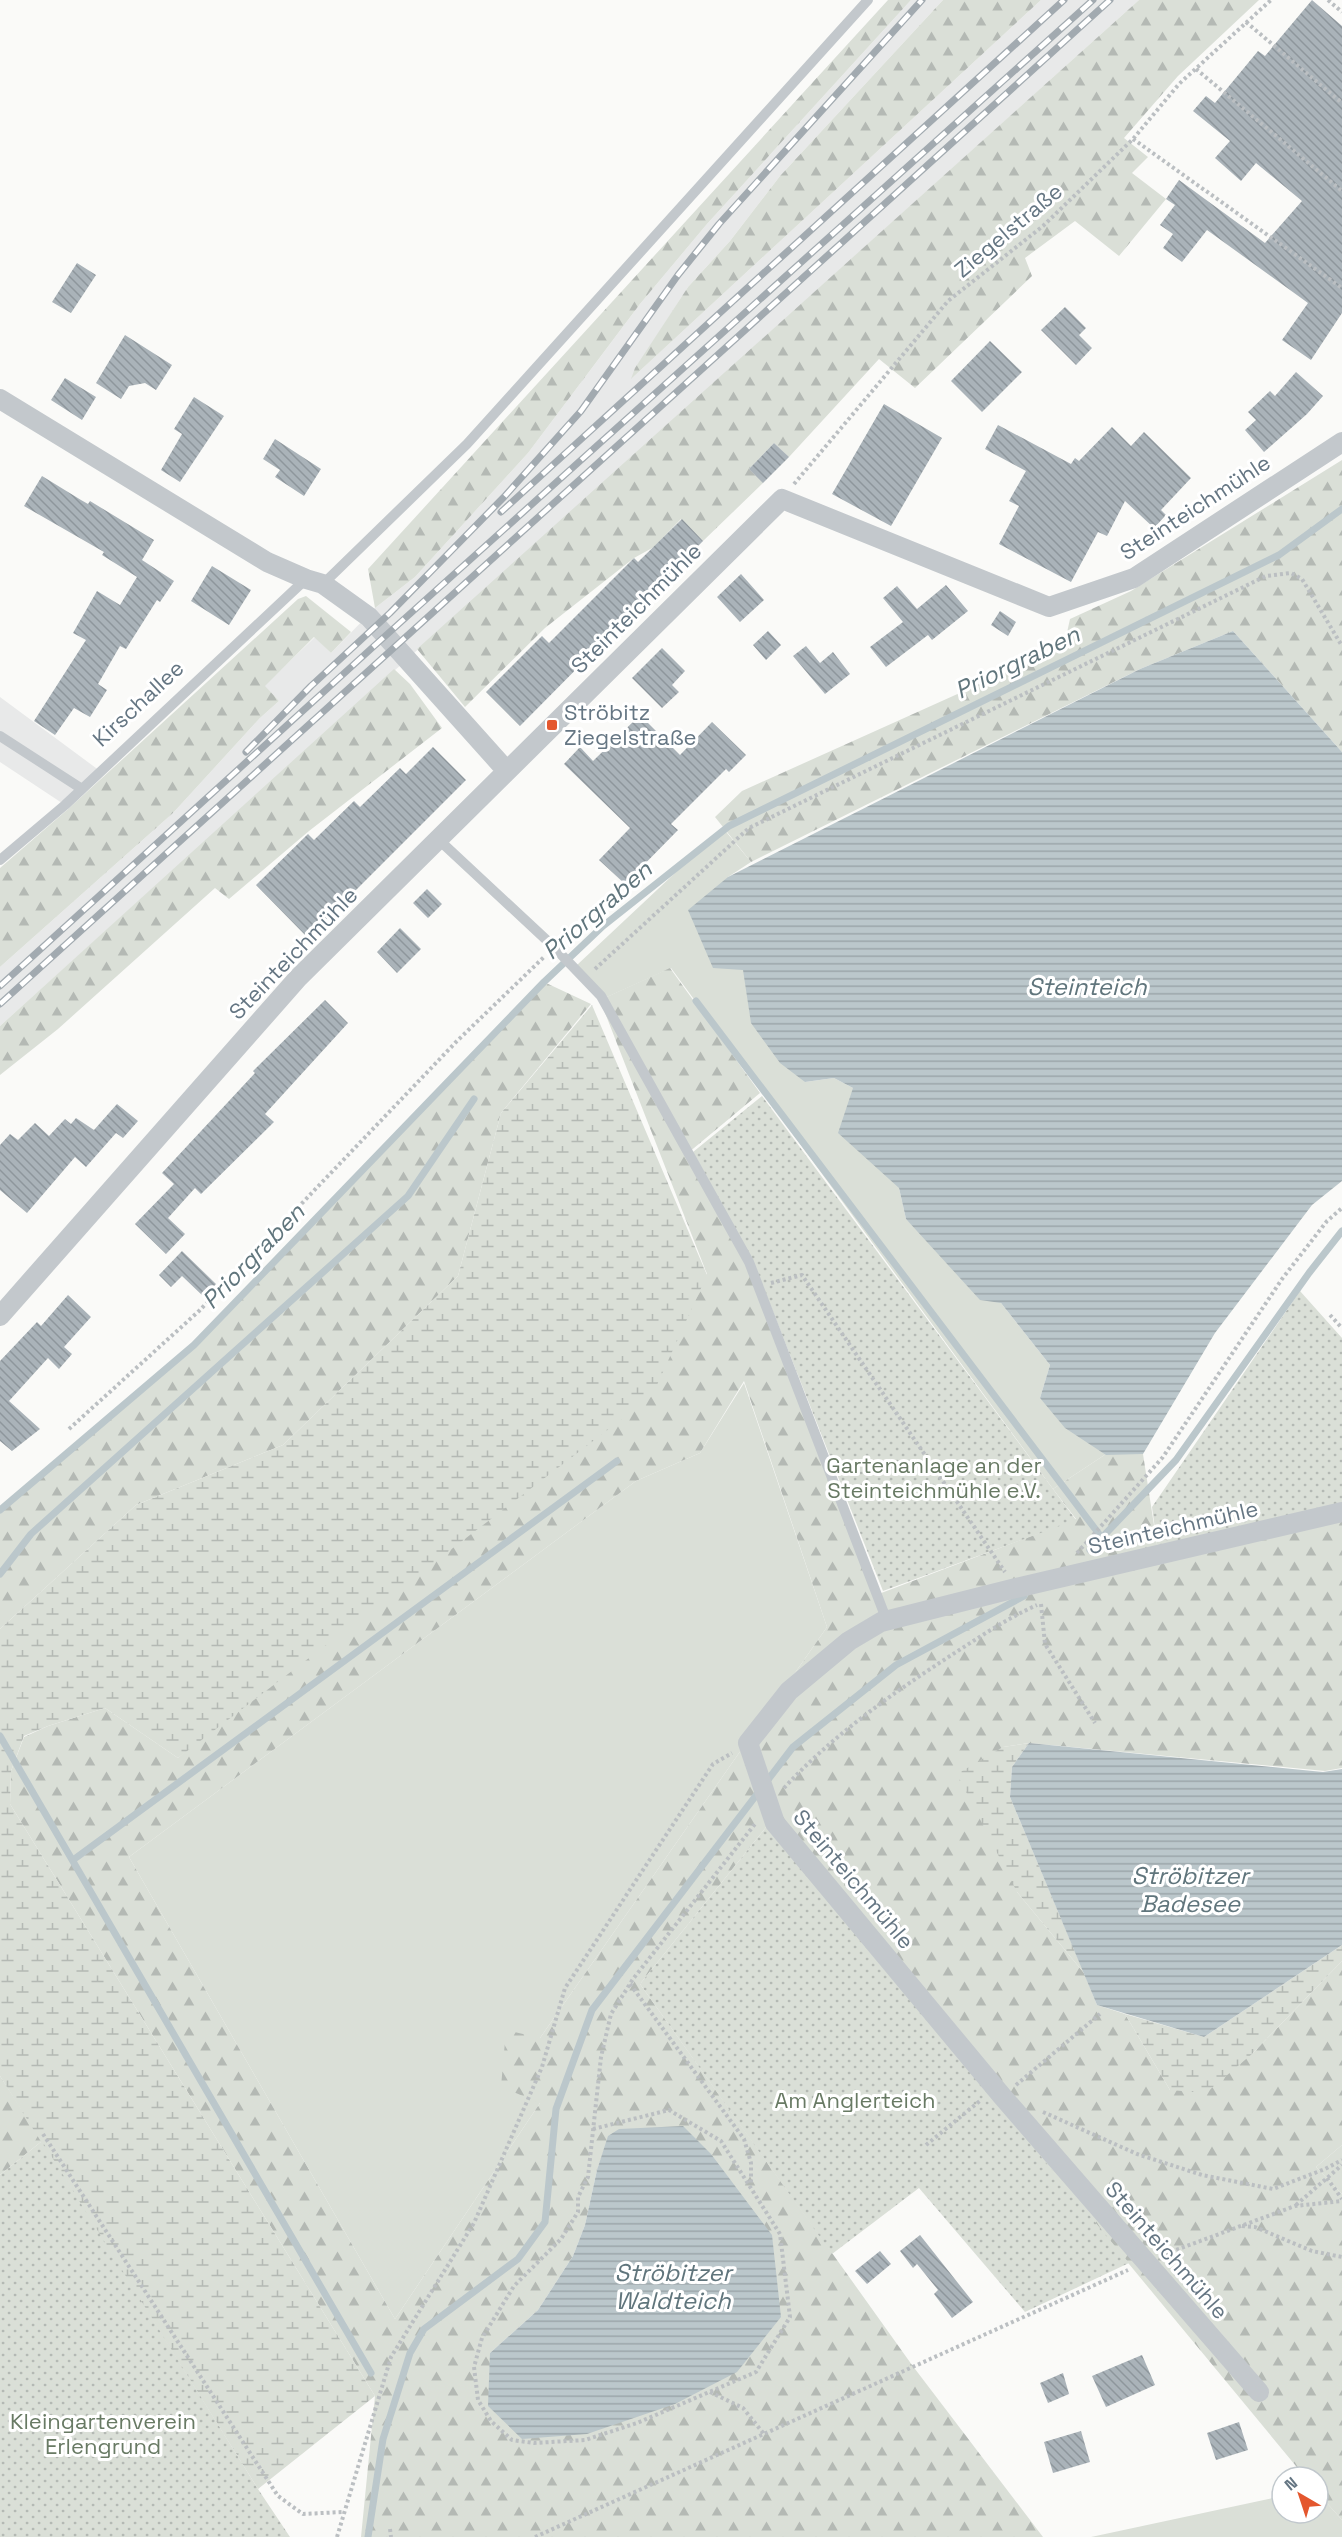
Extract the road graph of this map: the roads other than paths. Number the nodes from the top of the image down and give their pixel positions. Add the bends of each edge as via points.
1 (868, 0) edge
2 (0, 399) edge
3 (1342, 442) edge
4 (314, 581) junction
5 (0, 736) edge
6 (506, 770) junction
7 (82, 789) junction
8 (439, 840) junction
9 (0, 860) edge
10 (0, 1316) edge
11 (1342, 1512) edge
12 (887, 1621) junction
13 (1258, 2392) dead end

1 - 4 lane, Kirschallee via 467,444
2 - 4 street via 267,562
3 - 6 street, Steinteichmühle via 1134,578 1049,607 782,499
4 - 6 street via 369,617
4 - 7 lane, Kirschallee
5 - 7 lane
6 - 8 street, Steinteichmühle
7 - 9 lane, Kirschallee
8 - 10 street, Steinteichmühle via 298,978
8 - 12 lane via 601,996 749,1262
11 - 12 street, Steinteichmühle
12 - 13 street, Steinteichmühle via 849,1641 789,1691 748,1743 775,1823 999,2092

